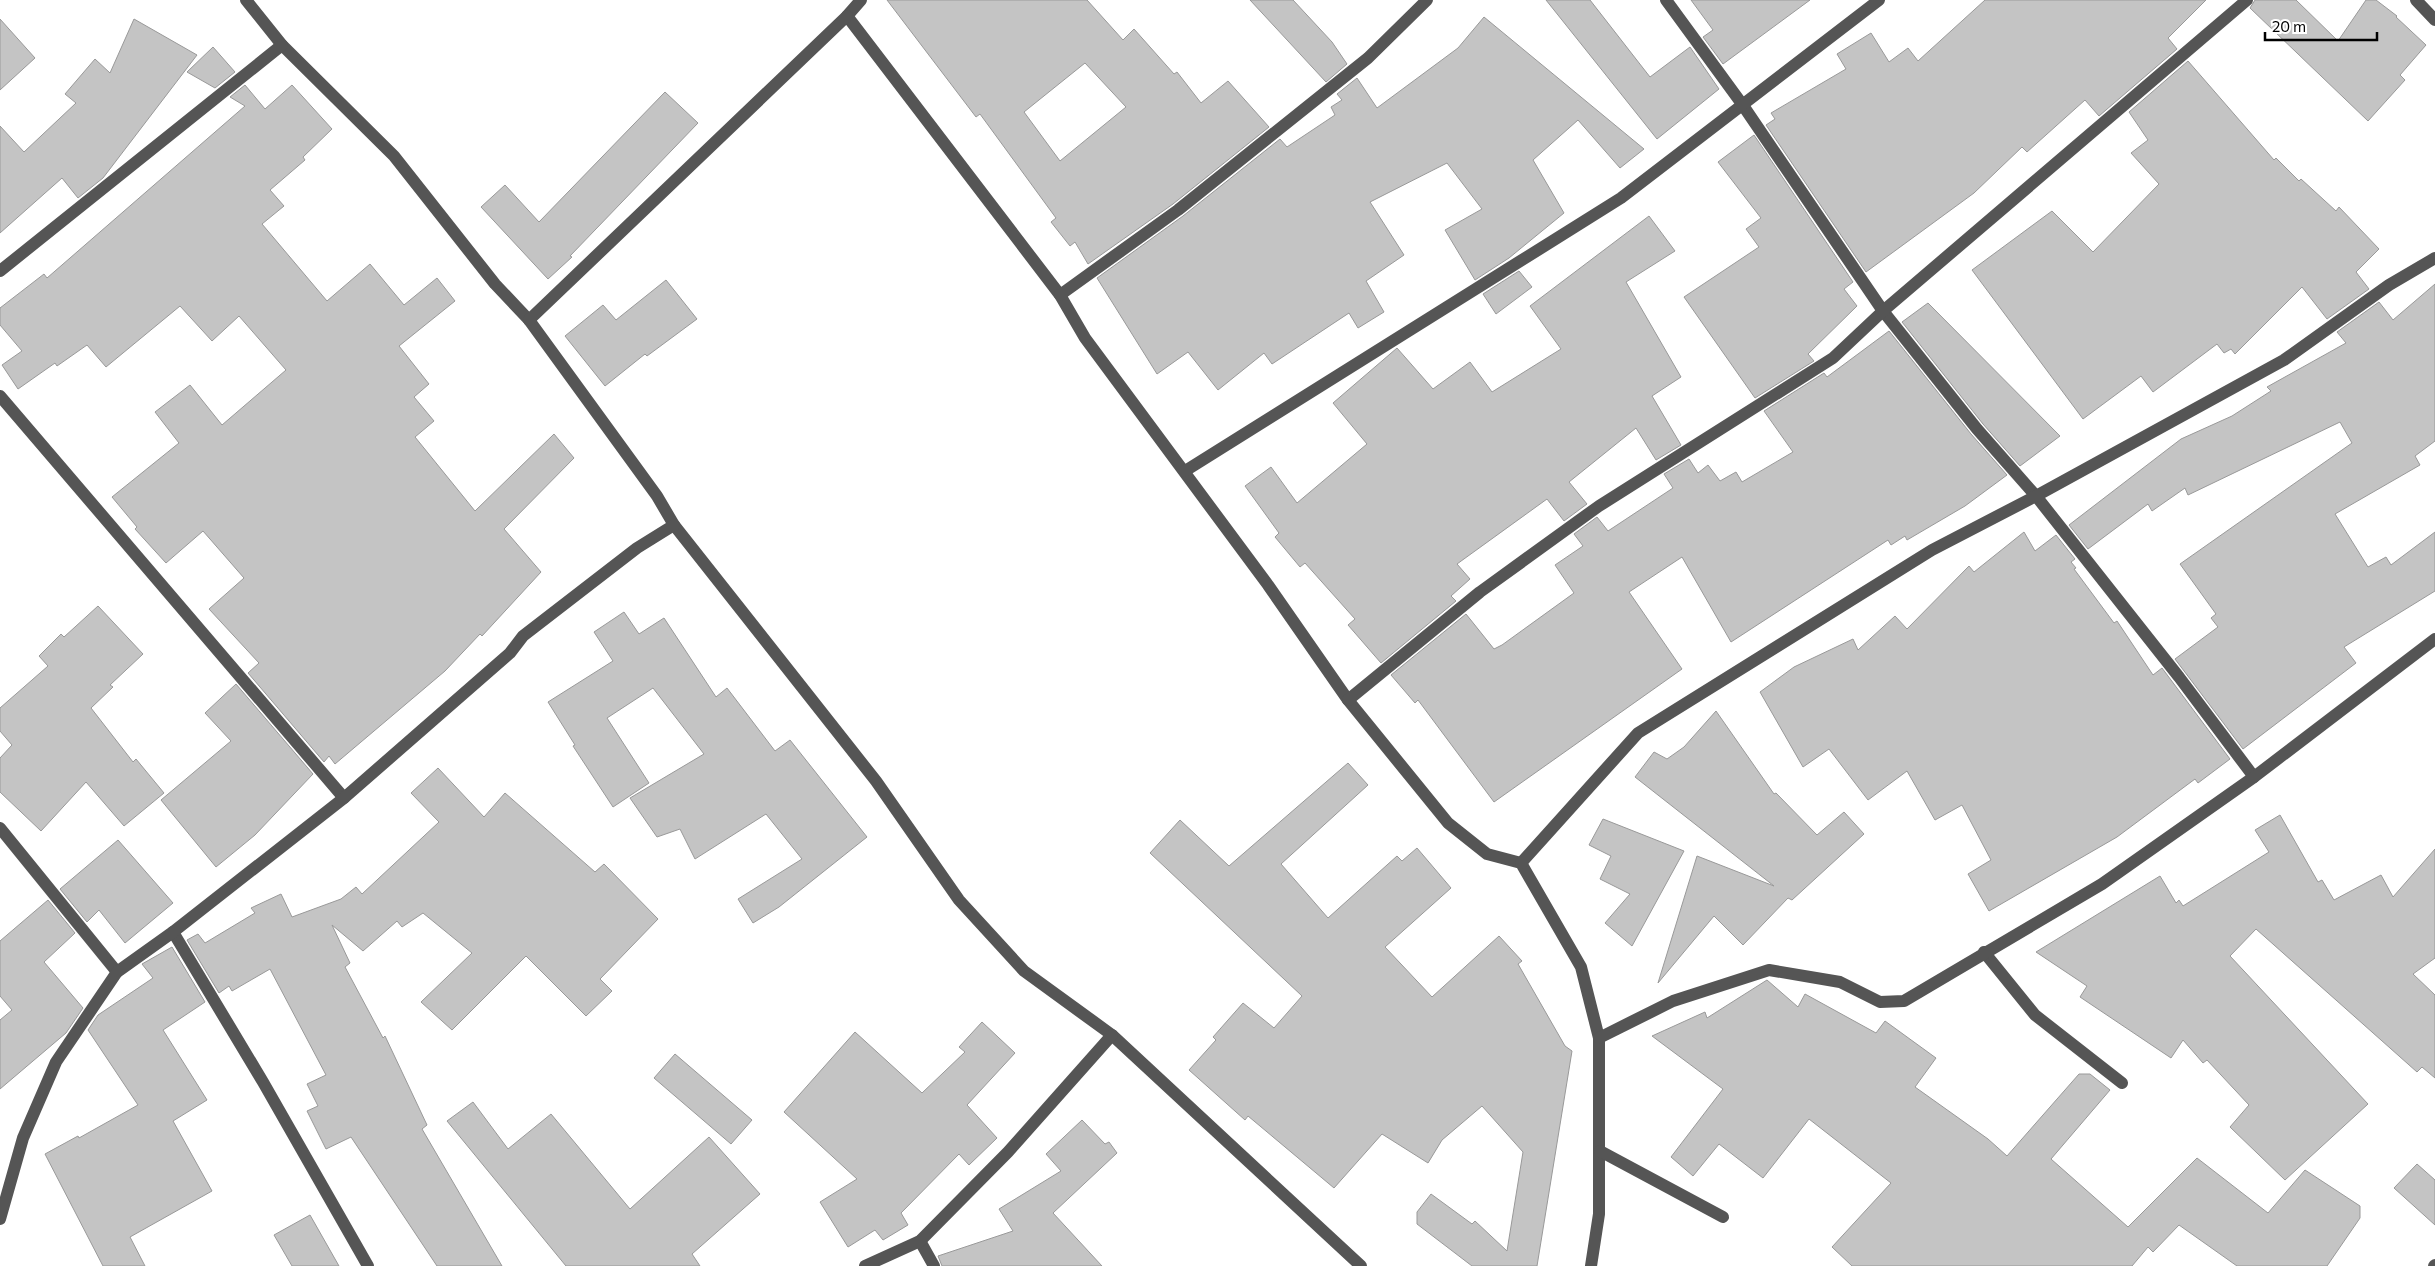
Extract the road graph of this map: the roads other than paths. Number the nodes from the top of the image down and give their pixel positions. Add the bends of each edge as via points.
1 (860, 0) edge
2 (1427, 0) edge
3 (1666, 0) edge
4 (1879, 0) edge
5 (2247, 0) edge
6 (2416, 0) edge
7 (252, 2) edge
8 (847, 16) junction
9 (2435, 20) edge
10 (282, 44) junction
11 (1742, 104) junction
12 (2435, 258) edge
13 (0, 270) edge
14 (1060, 295) junction
15 (1883, 311) junction
16 (529, 320) junction
17 (0, 396) edge
18 (1185, 471) junction
19 (2036, 496) junction
20 (674, 525) junction
21 (2435, 639) edge
22 (1348, 700) junction
23 (2254, 777) junction
24 (344, 798) junction
25 (0, 828) edge
26 (1521, 863) junction
27 (173, 932) junction
28 (1984, 952) junction
29 (117, 972) junction
30 (1112, 1035) junction
31 (1599, 1038) junction
32 (2122, 1083) dead end
33 (1600, 1152) junction
34 (1723, 1216) dead end
35 (0, 1219) edge
36 (920, 1241) junction
37 (368, 1266) edge
38 (865, 1266) edge
39 (934, 1266) edge
40 (1361, 1266) edge
41 (1591, 1266) edge

1 - 8 street
2 - 14 street via 1368,58 1178,210
3 - 11 street
4 - 11 street
5 - 15 street
6 - 9 street
7 - 10 street
8 - 14 street
8 - 16 street
10 - 13 street
10 - 16 street via 394,156 495,284
11 - 15 street
11 - 18 street via 1621,198
12 - 19 street via 2389,285 2284,360
14 - 18 street via 1085,338
15 - 19 street
15 - 22 street via 1833,358 1599,506 1480,592
16 - 20 street via 658,496
17 - 24 street
18 - 22 street
19 - 23 street
19 - 26 street via 1932,550 1638,733
20 - 24 street via 637,548 523,636 510,653
20 - 30 street via 876,781 959,900 1024,971
21 - 23 street
22 - 26 street via 1448,824 1487,854
23 - 28 street via 2102,884
24 - 27 street
25 - 29 street
26 - 31 street via 1581,967
27 - 29 street
27 - 37 street
28 - 31 street via 1904,1001 1880,1002 1840,982 1769,970 1674,1001
28 - 32 street via 2035,1015
29 - 35 street via 56,1062 23,1138
30 - 36 street via 1008,1152
30 - 40 street
31 - 33 street
33 - 34 street
33 - 41 street via 1598,1214
36 - 38 street
36 - 39 street

